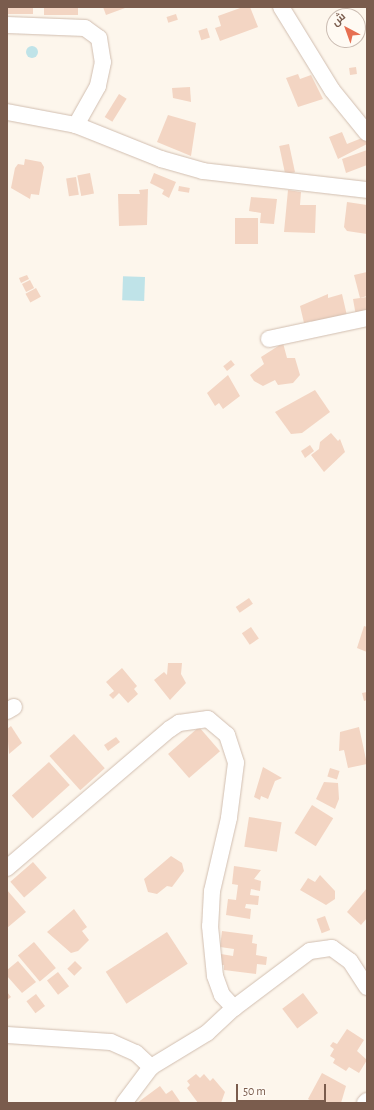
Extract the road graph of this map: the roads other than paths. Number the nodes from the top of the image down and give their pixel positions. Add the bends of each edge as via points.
1 (281, 7) edge
2 (7, 25) edge
3 (7, 112) edge
4 (76, 125) junction
5 (367, 133) edge
6 (367, 190) edge
7 (367, 318) edge
8 (268, 339) dead end
9 (7, 868) edge
10 (367, 987) edge
11 (234, 1008) junction
12 (7, 1035) edge
13 (151, 1068) junction
14 (124, 1103) edge

1 - 5 street via 332,90
2 - 4 street via 85,28 99,38 103,62 98,86
3 - 4 street
4 - 6 street via 161,159 203,171
7 - 8 street
9 - 11 street via 170,729 179,723 208,718 227,735 236,763 229,818 212,891 210,926 215,976 222,995
10 - 11 street via 350,961 332,948 323,948 296,959
11 - 13 street via 206,1033
12 - 13 street via 111,1042 136,1053
13 - 14 street

